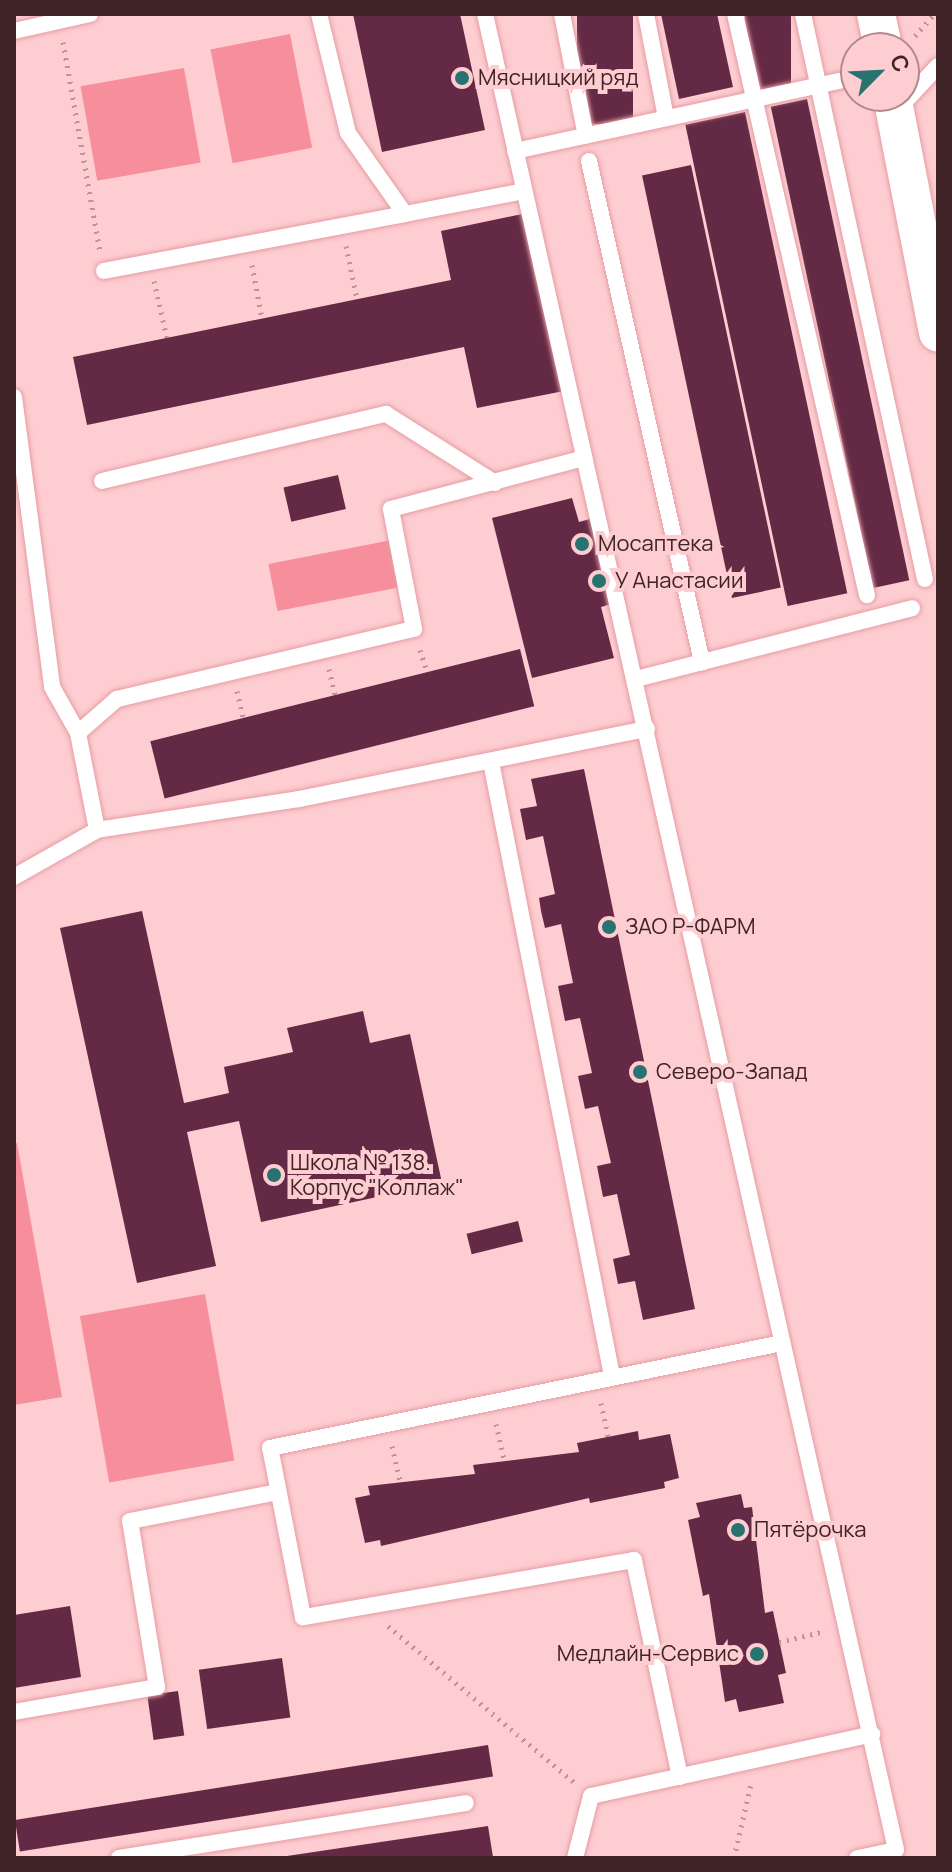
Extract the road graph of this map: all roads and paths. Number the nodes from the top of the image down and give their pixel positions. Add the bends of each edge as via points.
1 (90, 14) edge
2 (319, 14) edge
3 (485, 14) edge
4 (562, 14) edge
5 (646, 14) edge
6 (735, 14) edge
7 (803, 14) edge
8 (876, 14) edge
9 (934, 14) edge
10 (59, 21) junction
11 (14, 31) edge
12 (891, 32) edge
13 (912, 32) edge
14 (938, 66) edge
15 (840, 80) edge
16 (920, 82) edge
17 (817, 85) junction
18 (754, 99) junction
19 (896, 112) edge
20 (666, 118) junction
21 (586, 136) junction
22 (515, 151) junction
23 (589, 161) dead end
24 (524, 191) junction
25 (405, 214) junction
26 (342, 226) junction
27 (247, 244) junction
28 (150, 262) junction
29 (104, 271) joint
30 (357, 299) dead end
31 (262, 319) dead end
32 (938, 333) edge
33 (167, 338) dead end
34 (14, 397) edge
35 (584, 458) junction
36 (102, 481) dead end
37 (495, 483) junction
38 (925, 579) dead end
39 (867, 595) dead end
40 (912, 608) dead end
41 (702, 662) junction
42 (636, 679) junction
43 (647, 729) junction
44 (78, 733) junction
45 (491, 762) junction
46 (97, 830) junction
47 (14, 877) edge
48 (782, 1343) junction
49 (604, 1378) junction
50 (491, 1402) junction
51 (386, 1423) junction
52 (608, 1437) dead end
53 (504, 1458) dead end
54 (400, 1480) dead end
55 (278, 1492) junction
56 (824, 1523) junction
57 (758, 1538) dead end
58 (367, 1606) junction
59 (847, 1626) junction
60 (779, 1642) dead end
61 (14, 1712) edge
62 (872, 1734) junction
63 (757, 1760) junction
64 (680, 1777) junction
65 (591, 1796) junction
66 (466, 1803) dead end
67 (899, 1854) edge
68 (119, 1858) edge
69 (575, 1858) edge
70 (734, 1858) edge
71 (857, 1858) edge

1 - 10 lane
2 - 25 lane via 348,133
3 - 22 lane
4 - 21 lane
5 - 20 lane
6 - 18 lane
7 - 17 lane
8 - 12 street
9 - 13 path
10 - 11 lane
10 - 29 path
14 - 16 lane
15 - 17 lane
17 - 18 lane
17 - 38 lane
18 - 20 lane
18 - 39 lane
19 - 32 street
20 - 21 lane
21 - 22 lane
22 - 24 lane
23 - 41 lane
24 - 25 lane
24 - 35 lane
25 - 26 lane
26 - 27 lane
26 - 30 path
27 - 28 lane
27 - 31 path
28 - 29 lane
28 - 33 path
34 - 44 lane via 52,687
35 - 37 lane
35 - 42 lane
36 - 37 lane via 386,414
37 - 44 lane via 391,509 414,629 117,699
40 - 41 lane
41 - 42 lane
42 - 43 lane
43 - 45 lane
43 - 48 lane
44 - 46 lane
45 - 46 lane
45 - 49 lane
46 - 47 lane
48 - 49 lane
48 - 56 lane
49 - 50 lane
49 - 52 path
50 - 51 lane
50 - 53 path
51 - 54 path
51 - 55 lane via 270,1448
55 - 58 lane via 303,1617
55 - 61 lane via 130,1521 157,1687
56 - 57 path
56 - 59 lane
58 - 64 lane via 634,1560
58 - 65 path
59 - 60 path
59 - 62 lane
62 - 63 lane
62 - 67 lane
63 - 64 lane
63 - 70 path
64 - 65 lane
65 - 69 lane
66 - 68 lane
67 - 71 lane

